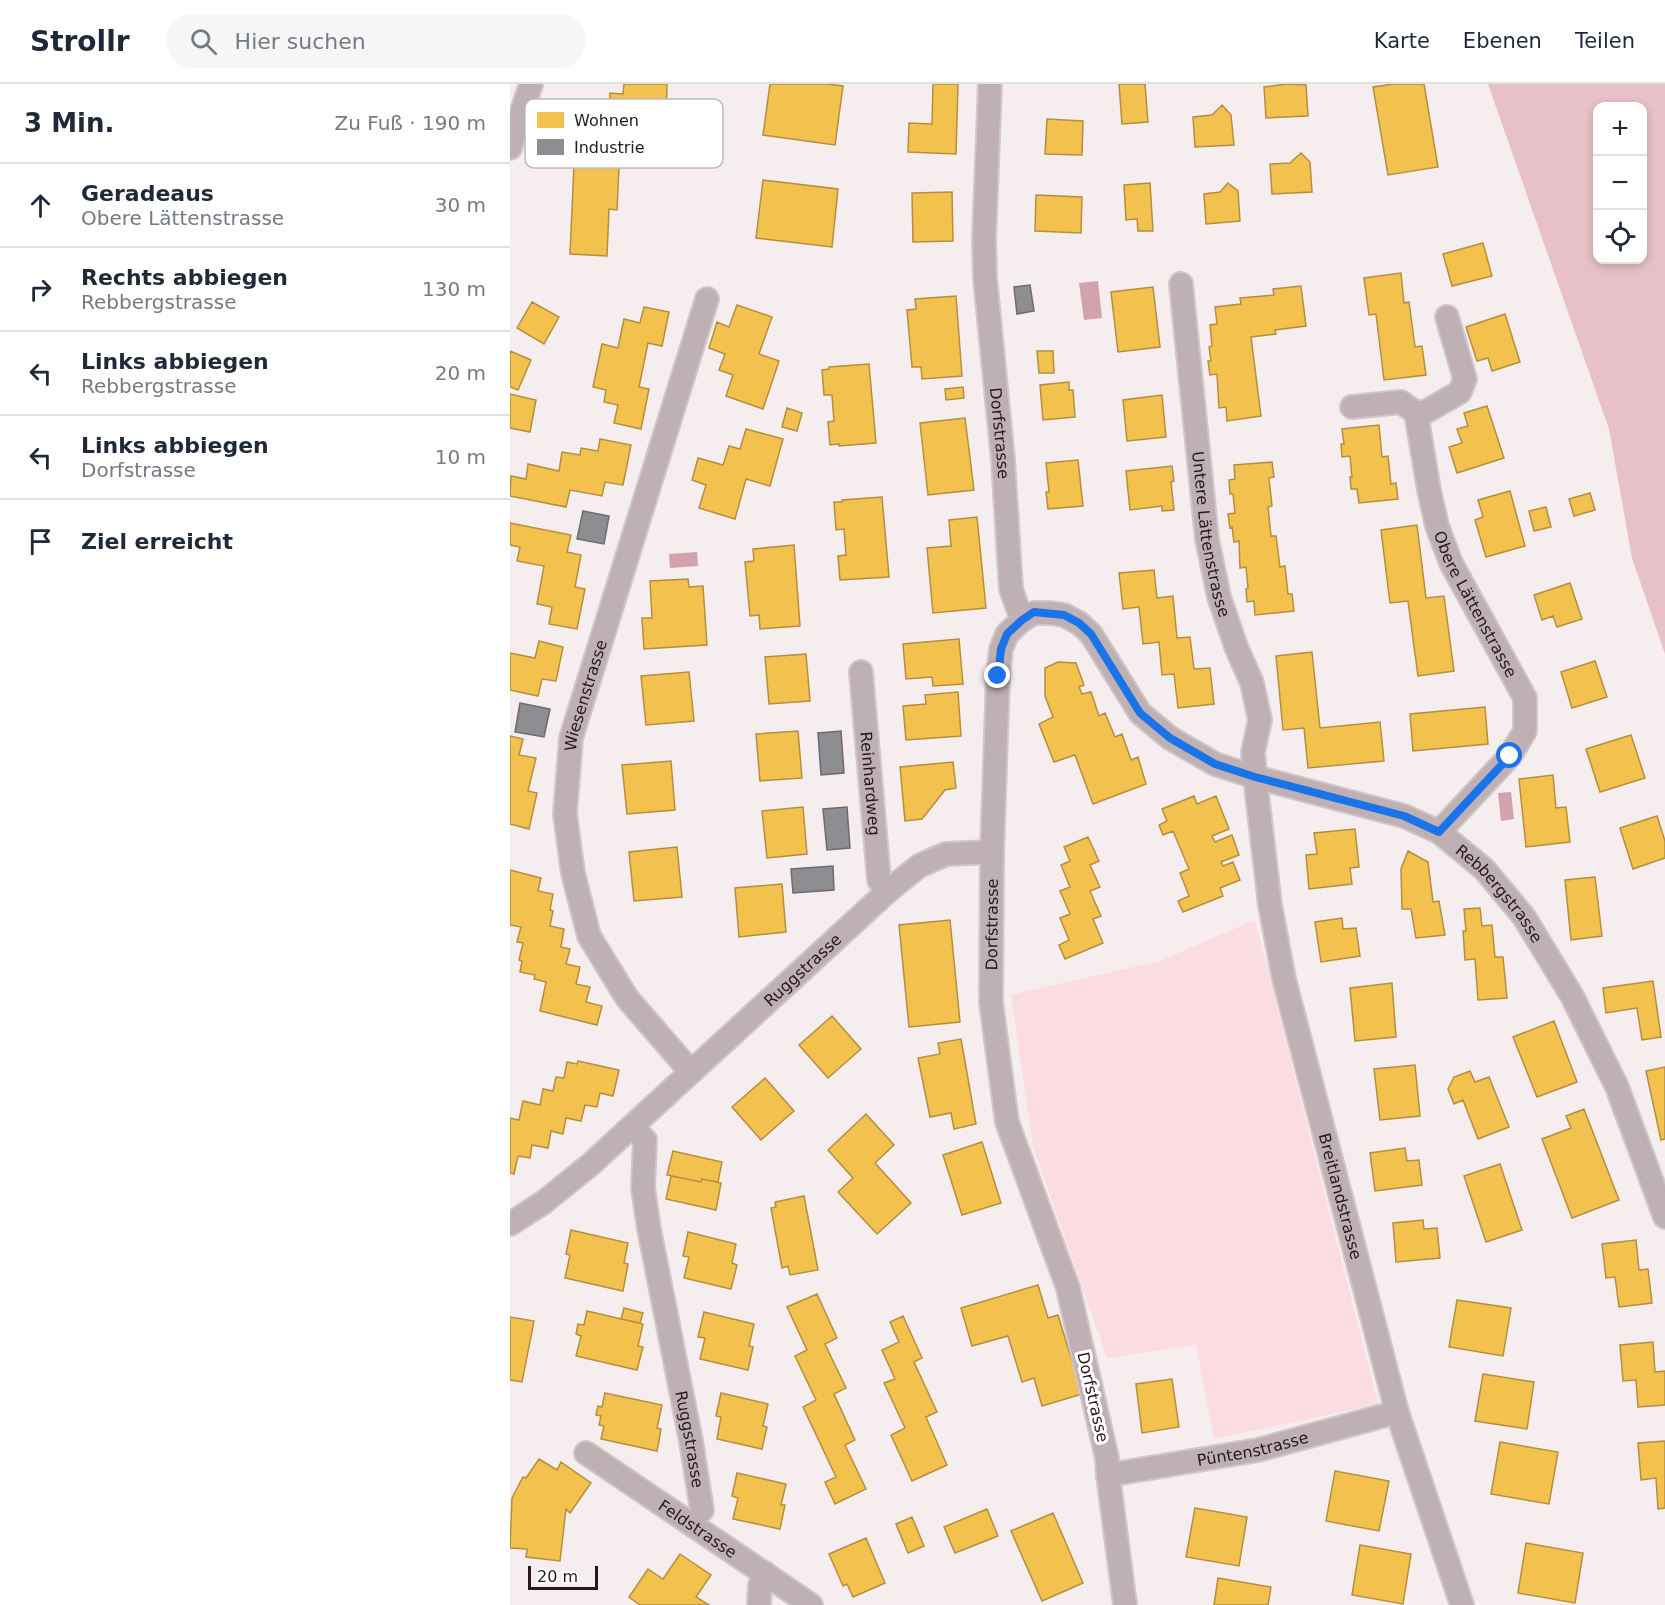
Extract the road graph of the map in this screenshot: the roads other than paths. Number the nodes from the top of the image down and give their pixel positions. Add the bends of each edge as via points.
1 (531, 84) edge
2 (990, 84) edge
3 (526, 99) edge
4 (525, 102) edge
5 (510, 148) edge
6 (1181, 284) dead end
7 (707, 299) dead end
8 (1447, 317) dead end
9 (1352, 408) dead end
10 (1416, 413) junction
11 (1022, 620) junction
12 (861, 672) dead end
13 (1255, 777) junction
14 (1439, 832) junction
15 (992, 852) junction
16 (888, 891) junction
17 (691, 1072) junction
18 (632, 1127) junction
19 (1665, 1216) edge
20 (510, 1224) edge
21 (1397, 1412) junction
22 (586, 1453) dead end
23 (1108, 1475) junction
24 (702, 1510) dead end
25 (765, 1573) junction
26 (759, 1605) edge
27 (811, 1605) edge
28 (1125, 1605) edge
29 (1462, 1605) edge

1 - 3 street
2 - 11 street, Dorfstrasse via 985,278 1011,589
4 - 5 street
6 - 13 street, Untere Lättenstrasse via 1208,539 1219,597 1252,683 1260,720 1253,752
7 - 17 street, Wiesenstrasse via 571,738 565,814 573,873 590,936 627,998
8 - 10 street via 1465,379 1460,392
9 - 10 street via 1401,402
10 - 14 street, Obere Lättenstrasse via 1437,526 1451,563 1525,698 1525,731 1510,756
11 - 13 street, Rebbergstrasse via 1034,612 1064,615 1079,623 1091,634 1140,713 1170,738 1215,764
11 - 15 street, Dorfstrasse via 1007,634 1001,649
12 - 16 street, Reinhardweg via 879,880
13 - 14 street, Rebbergstrasse via 1404,816
13 - 21 street, Breitlandstrasse via 1270,905 1284,979
14 - 19 street, Rebbergstrasse via 1484,869 1524,917 1572,996 1617,1087
15 - 16 street, Ruggstrasse via 946,854 919,866
15 - 23 street, Dorfstrasse via 991,1002 1007,1122 1068,1288
16 - 17 street, Ruggstrasse
17 - 18 street, Ruggstrasse
18 - 20 street, Ruggstrasse via 544,1202
18 - 24 street, Ruggstrasse via 645,1140 643,1188 648,1229
21 - 23 street, Püntenstrasse via 1258,1450
21 - 29 street, Breitlandstrasse
22 - 25 street, Feldstrasse
23 - 28 street, Dorfstrasse
25 - 26 street
25 - 27 street, Feldstrasse

